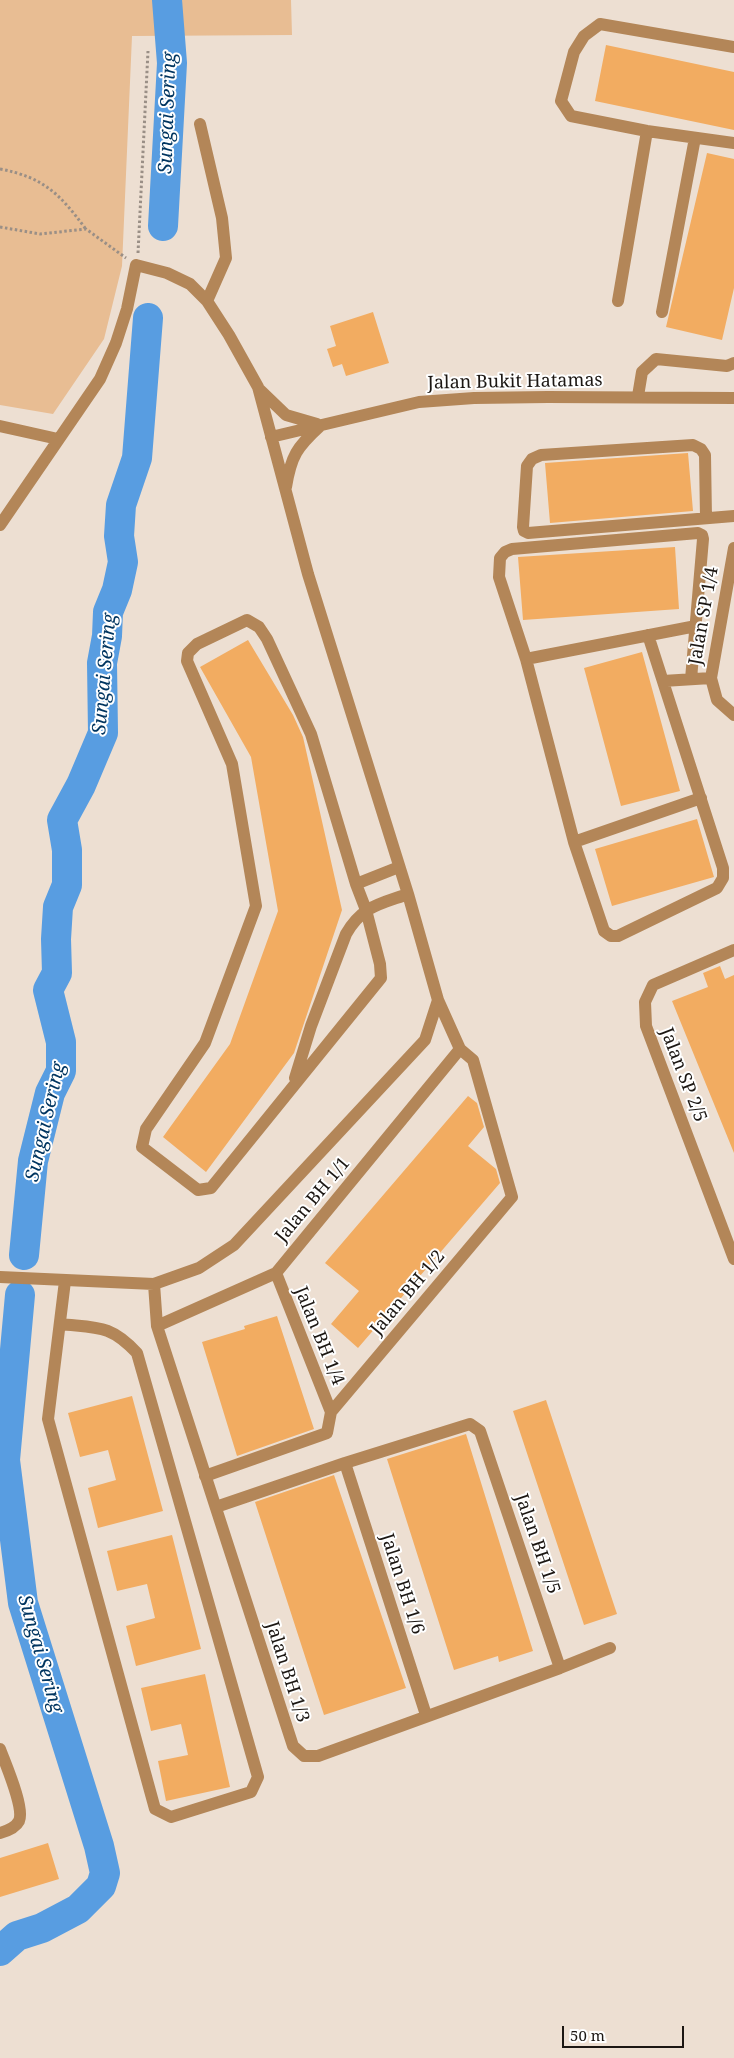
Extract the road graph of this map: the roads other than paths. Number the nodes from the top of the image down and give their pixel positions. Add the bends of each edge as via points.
1 (734, 47) edge
2 (200, 124) dead end
3 (647, 131) junction
4 (695, 138) junction
5 (734, 144) edge
6 (207, 301) junction
7 (618, 301) dead end
8 (662, 312) dead end
9 (734, 363) edge
10 (258, 387) junction
11 (638, 396) junction
12 (734, 398) edge
13 (322, 424) junction
14 (0, 426) edge
15 (271, 437) junction
16 (58, 439) junction
17 (285, 495) junction
18 (734, 516) edge
19 (706, 518) junction
20 (0, 525) edge
21 (734, 548) edge
22 (732, 575) edge
23 (696, 626) junction
24 (648, 635) junction
25 (526, 659) junction
26 (711, 678) junction
27 (691, 679) junction
28 (663, 681) junction
29 (732, 714) edge
30 (701, 798) junction
31 (574, 842) junction
32 (400, 867) junction
33 (356, 884) junction
34 (408, 894) junction
35 (366, 910) junction
36 (734, 950) edge
37 (438, 1000) junction
38 (460, 1050) junction
39 (294, 1084) junction
40 (734, 1259) edge
41 (276, 1273) junction
42 (0, 1277) edge
43 (65, 1281) junction
44 (154, 1284) junction
45 (60, 1324) junction
46 (157, 1326) junction
47 (331, 1412) junction
48 (345, 1463) junction
49 (205, 1476) junction
50 (216, 1507) junction
51 (610, 1648) dead end
52 (560, 1668) junction
53 (426, 1715) junction
54 (0, 1749) edge
55 (0, 1834) edge

1 - 3 street via 600,24 584,36 574,52 561,101 566,109 571,116
2 - 6 street via 222,218 226,258
3 - 4 street
3 - 7 street
4 - 5 street
4 - 8 street
6 - 10 street
6 - 16 street via 190,284 167,273 136,265 127,309 100,379
9 - 11 street via 727,366 656,358 642,372
10 - 13 street via 286,415
10 - 15 street
11 - 12 street, Jalan Bukit Hatamas
11 - 13 street, Jalan Bukit Hatamas via 419,402
13 - 15 street, Jalan Bukit Hatamas
13 - 17 street via 304,440 292,458
14 - 16 street
15 - 17 street
16 - 20 street
17 - 32 street
18 - 19 street
19 - 19 street via 528,533 523,527 527,466 541,455 701,448 705,455
21 - 22 street, Jalan SP 1/4
22 - 26 street, Jalan SP 1/4
23 - 24 street
23 - 25 street via 702,534 512,549 500,558 499,577
23 - 27 street
24 - 25 street
24 - 28 street
25 - 31 street
26 - 27 street
26 - 29 street, Jalan SP 1/4 via 718,700
27 - 28 street
28 - 30 street
30 - 31 street
30 - 31 street via 723,868 718,888 618,936 604,931
32 - 33 street
32 - 34 street
33 - 35 street
33 - 39 street via 311,734 259,626 247,620 197,644 188,653 187,661 232,764 256,906 205,1043 146,1129 142,1147 198,1190 211,1188
34 - 35 street
34 - 37 street
35 - 39 street via 354,920 346,934 311,1026
35 - 39 street via 381,978
36 - 40 street, Jalan SP 2/5 via 653,985 645,1002 646,1026
37 - 38 street
37 - 44 street via 425,1040 234,1244 199,1268
38 - 41 street, Jalan BH 1/1
38 - 47 street, Jalan BH 1/2 via 472,1060 512,1197
41 - 46 street, Jalan BH 1/1
41 - 47 street, Jalan BH 1/4
42 - 43 street
43 - 44 street
43 - 45 street
44 - 46 street, Jalan BH 1/3
45 - 45 street via 48,1418 155,1808 171,1817 252,1792 258,1777 137,1353 125,1340 106,1328
46 - 49 street, Jalan BH 1/3
47 - 49 street, Jalan BH 1/2 via 326,1432
48 - 50 street
48 - 52 street, Jalan BH 1/5 via 470,1424 480,1431
48 - 53 street, Jalan BH 1/6
49 - 50 street, Jalan BH 1/3
50 - 53 street, Jalan BH 1/3 via 293,1746 304,1756 318,1756
51 - 52 street, Jalan BH 1/3
52 - 53 street, Jalan BH 1/3
54 - 55 street via 21,1811 19,1822

